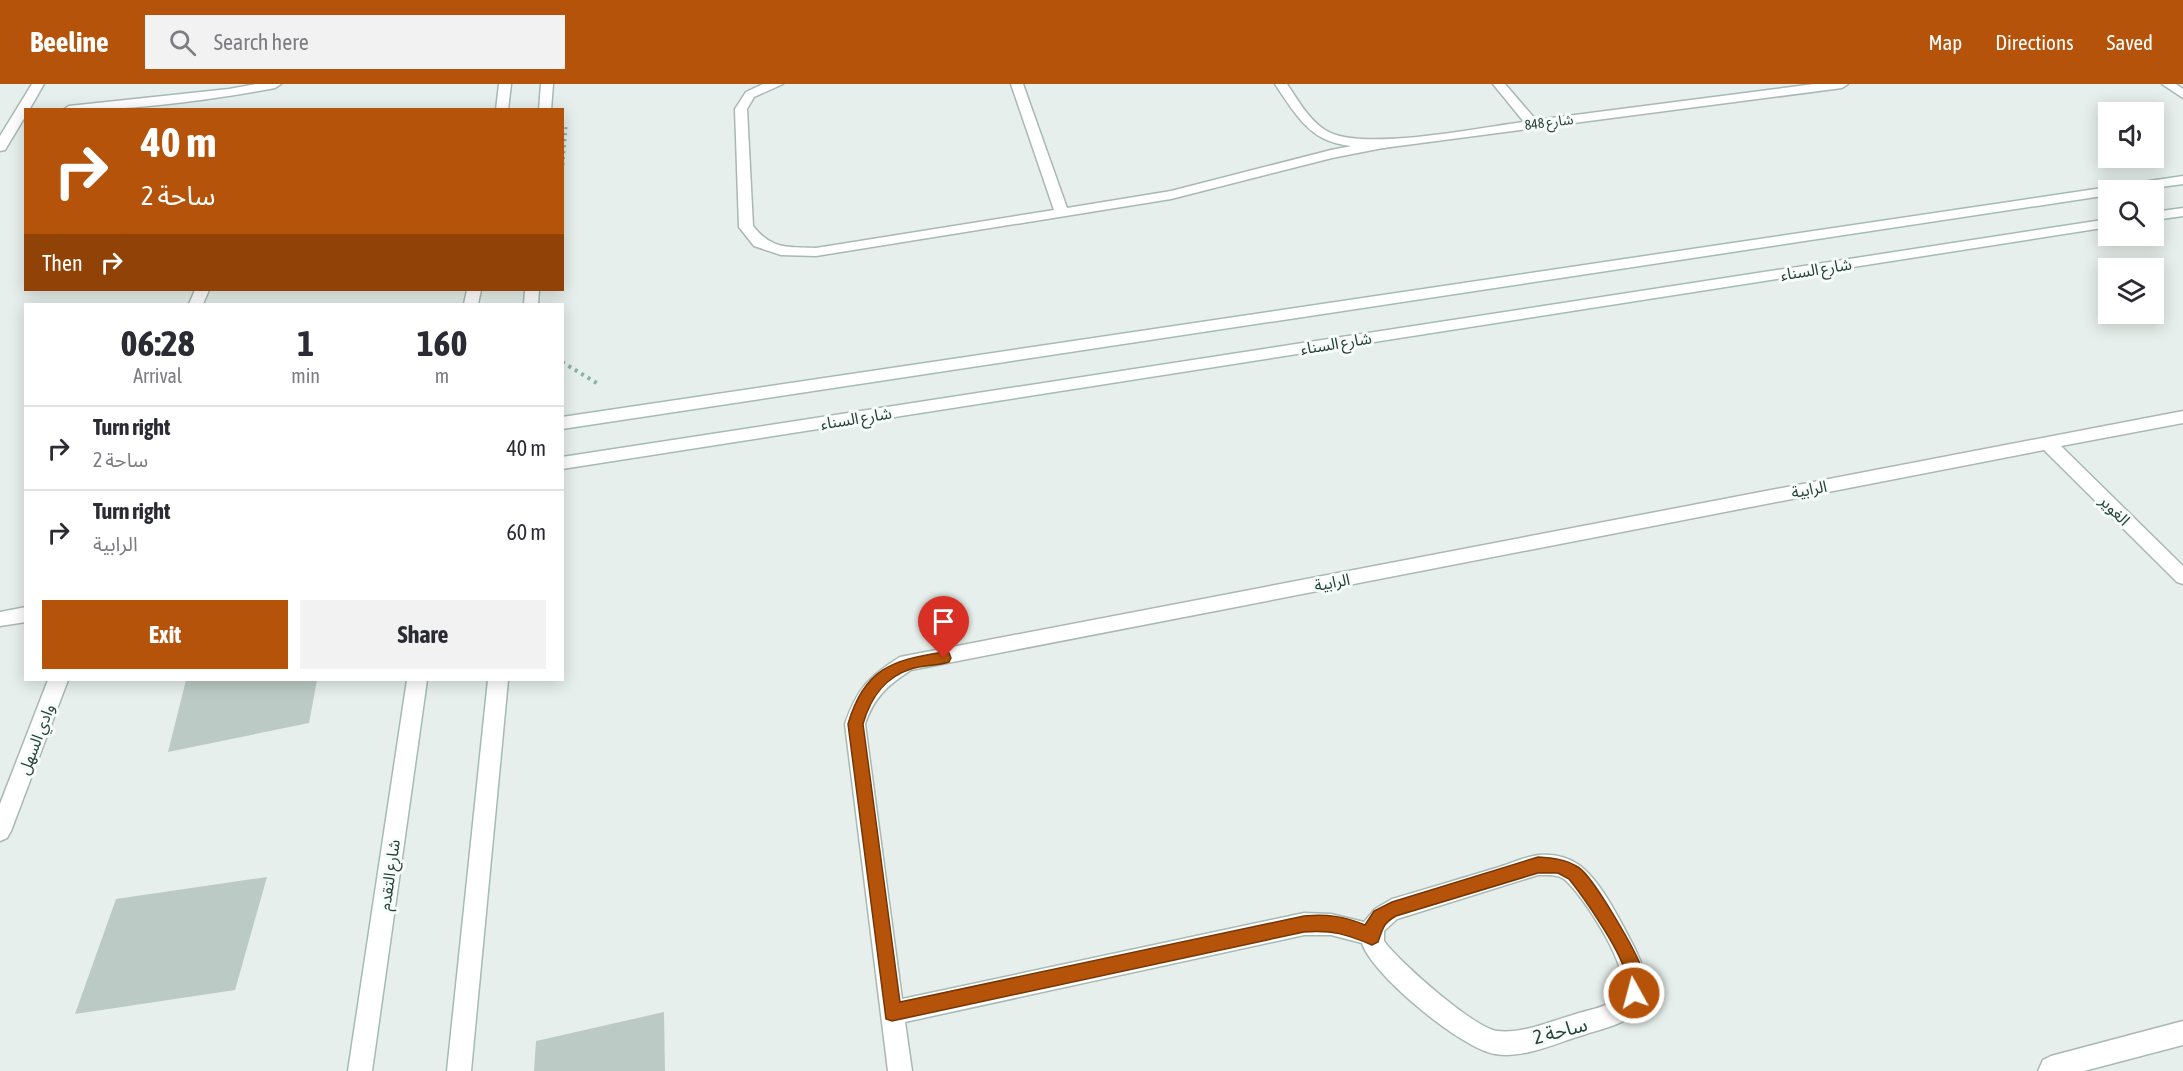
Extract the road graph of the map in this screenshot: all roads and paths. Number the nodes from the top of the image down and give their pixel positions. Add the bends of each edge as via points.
1 (38, 84) edge
2 (275, 84) edge
3 (505, 84) edge
4 (547, 84) edge
5 (777, 84) edge
6 (1017, 84) edge
7 (1281, 84) edge
8 (1499, 84) edge
9 (1842, 84) edge
10 (2168, 84) edge
11 (2183, 94) edge
12 (26, 108) edge
13 (88, 108) edge
14 (502, 108) edge
15 (545, 108) edge
16 (23, 114) edge
17 (1533, 124) junction
18 (1383, 144) junction
19 (0, 147) edge
20 (2183, 180) edge
21 (2164, 183) edge
22 (2098, 193) edge
23 (2183, 212) edge
24 (1062, 213) junction
25 (2164, 215) edge
26 (2098, 225) edge
27 (2183, 417) edge
28 (564, 423) edge
29 (2047, 443) junction
30 (564, 463) edge
31 (2183, 577) edge
32 (24, 614) edge
33 (0, 619) edge
34 (58, 681) edge
35 (417, 681) edge
36 (498, 681) edge
37 (0, 831) edge
38 (1372, 936) junction
39 (892, 1013) junction
40 (2183, 1033) edge
41 (360, 1071) edge
42 (459, 1071) edge
43 (900, 1071) edge
44 (2050, 1071) edge

1 - 12 street
2 - 13 street via 229,93
3 - 14 street
4 - 15 street
5 - 24 street via 751,92 743,99 741,109 747,227 759,243 781,251 816,252
6 - 24 street
7 - 18 street, شارع 848 via 1307,123 1323,135 1341,142
8 - 17 street
9 - 17 street, شارع 848
10 - 11 street
16 - 19 street
17 - 18 street, شارع 848
18 - 24 street via 1209,187
20 - 21 street, شارع السناء
22 - 28 street, شارع السناء
23 - 25 street
26 - 30 street, شارع السناء
27 - 29 street, الرابية
29 - 31 street, الغوير
29 - 39 street, الرابية via 907,663 878,681 862,702 855,724
32 - 33 street
34 - 37 street, وادي السهل
35 - 41 street, شارع التقدم
36 - 42 street
38 - 38 street, ساحة 2 via 1380,916 1392,910 1538,865 1559,866 1581,881 1625,951 1634,973 1634,993 1625,1008 1602,1018 1531,1038 1494,1043 1464,1026 1387,964
38 - 39 street via 1328,922 1304,924
39 - 43 street, الرابية
40 - 44 street

